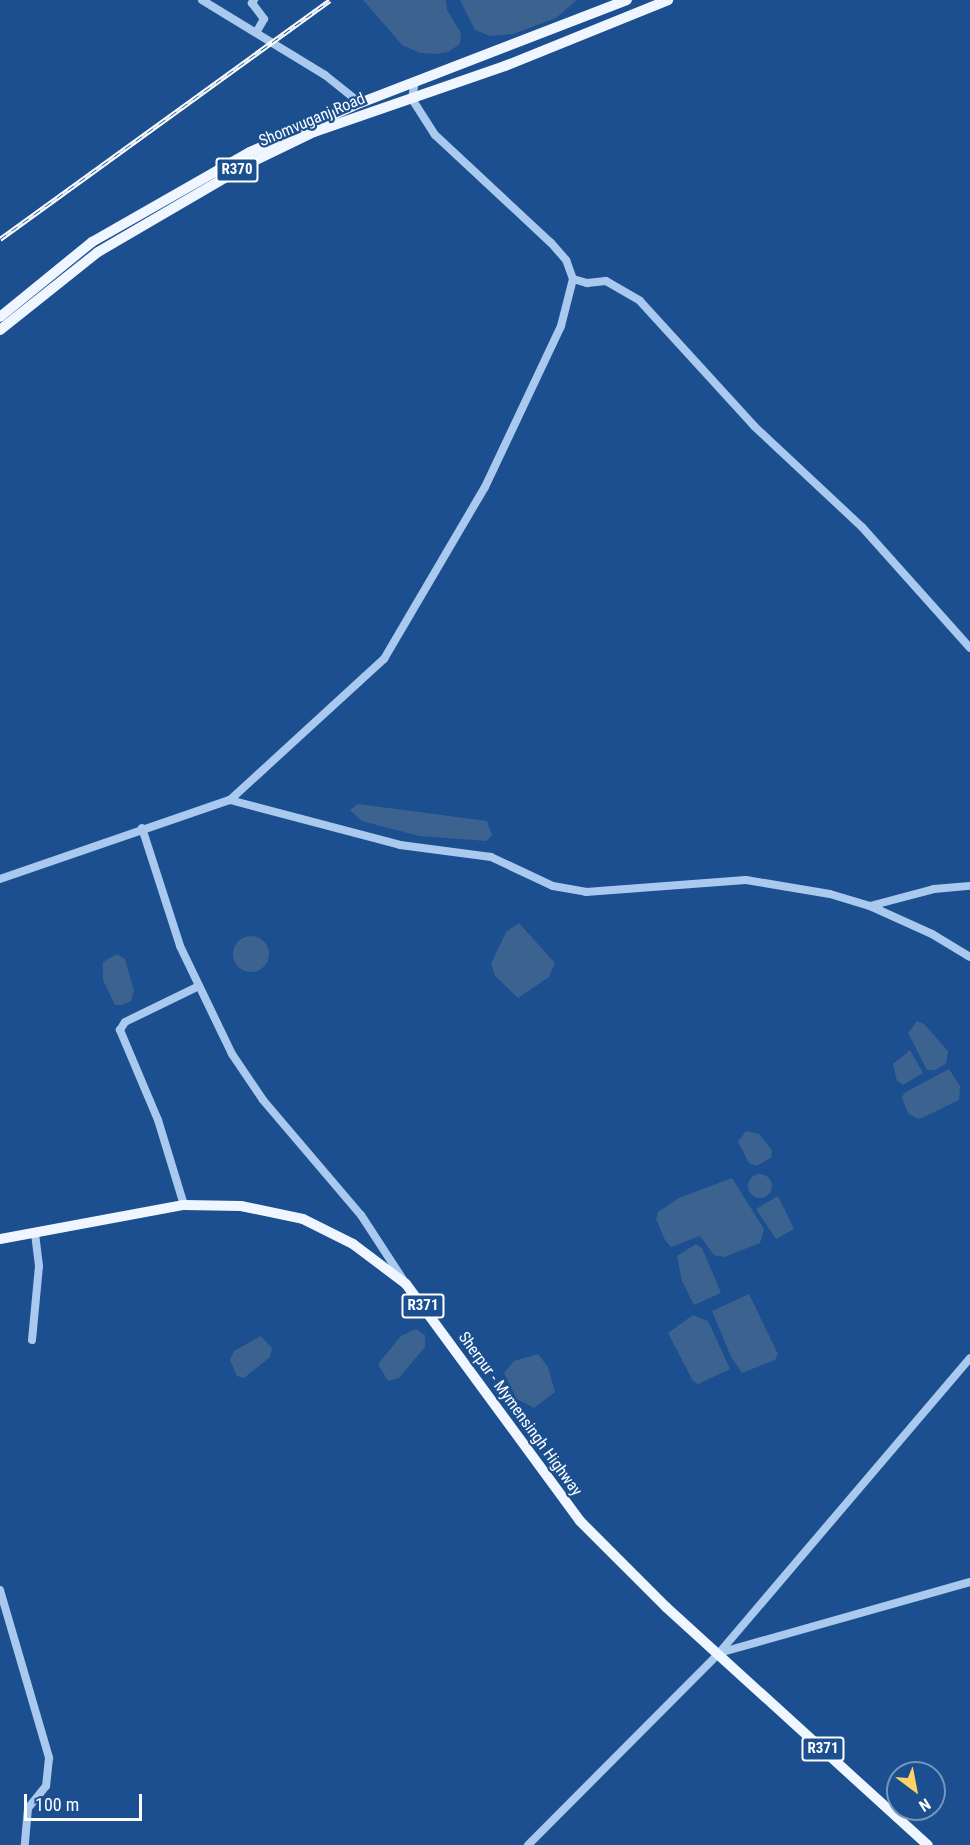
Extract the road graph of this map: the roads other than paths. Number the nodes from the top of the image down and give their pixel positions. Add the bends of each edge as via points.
1 (202, 0) edge
2 (254, 0) edge
3 (627, 0) edge
4 (668, 0) edge
5 (257, 31) junction
6 (414, 86) junction
7 (412, 99) junction
8 (360, 103) junction
9 (573, 279) junction
10 (0, 317) edge
11 (0, 330) edge
12 (970, 648) edge
13 (230, 800) junction
14 (142, 828) junction
15 (0, 878) edge
16 (970, 886) edge
17 (870, 906) junction
18 (970, 957) edge
19 (199, 986) junction
20 (184, 1205) junction
21 (35, 1232) junction
22 (0, 1239) edge
23 (406, 1284) junction
24 (32, 1340) dead end
25 (970, 1358) edge
26 (970, 1582) edge
27 (0, 1590) edge
28 (719, 1653) junction
29 (25, 1845) edge
30 (528, 1845) edge
31 (928, 1845) edge

1 - 5 street
2 - 5 street via 252,3 264,19
3 - 6 main road, Shomvuganj Road / R370
4 - 7 main road, Shomvuganj Road / R370
5 - 8 street
6 - 7 street
6 - 8 main road, Shomvuganj Road / R370
7 - 9 street via 435,135 551,243 566,260
7 - 11 main road, Shomvuganj Road / R370 via 314,132 207,186 71,270
8 - 10 main road, Shomvuganj Road / R370 via 250,152 124,223 63,261
9 - 12 street via 613,283 640,302 754,426 862,527
9 - 13 street via 565,315 508,441 384,659
13 - 14 street
13 - 17 street via 399,845 491,856 564,889 586,892 746,880 830,894
14 - 15 street
14 - 19 street via 180,946
16 - 17 street via 934,889
17 - 18 street via 932,934
19 - 20 street via 125,1022 120,1030 158,1120
19 - 23 street via 232,1054 263,1100 361,1215
20 - 21 main road, Sherpur - Mymensingh Highway / R371
20 - 23 main road, Sherpur - Mymensingh Highway / R371 via 241,1206 303,1219 353,1244
21 - 22 main road, Sherpur - Mymensingh Highway / R371
21 - 24 street via 39,1266
23 - 28 main road, Sherpur - Mymensingh Highway / R371 via 580,1521 666,1607
25 - 28 street
26 - 28 street
27 - 29 street via 49,1758 46,1786 28,1808
28 - 30 street
28 - 31 main road, R371

